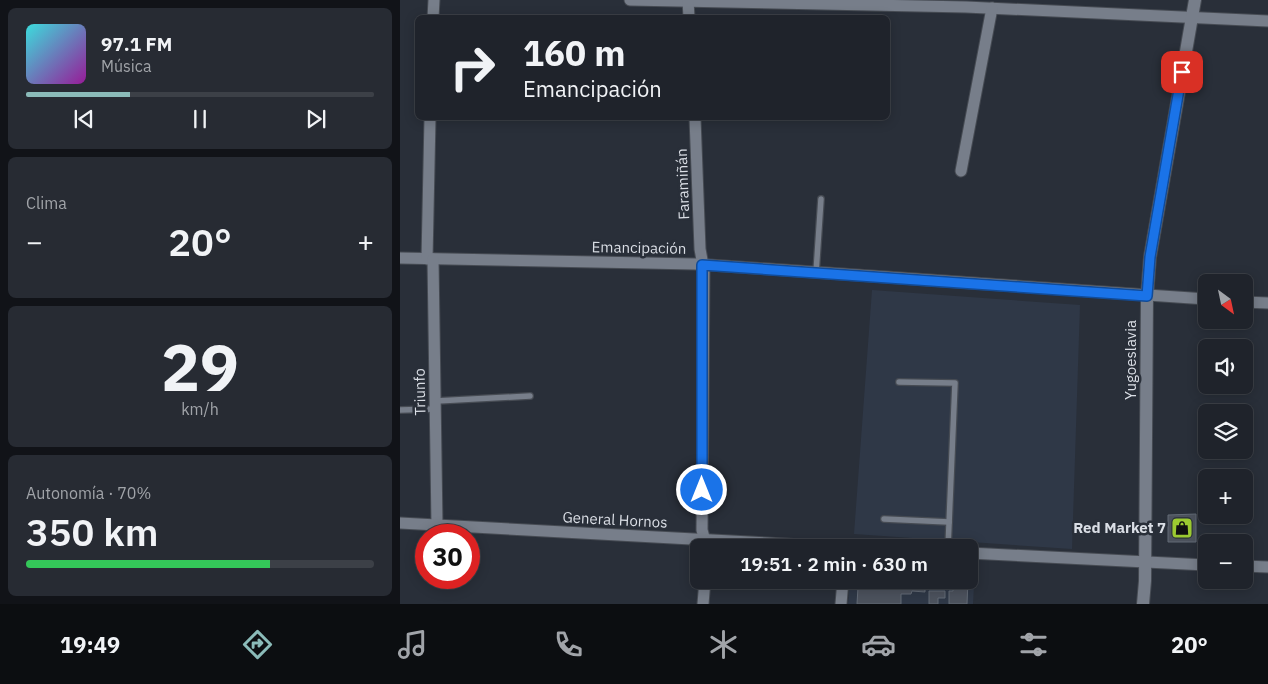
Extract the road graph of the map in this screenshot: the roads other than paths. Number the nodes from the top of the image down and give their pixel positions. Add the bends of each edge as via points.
1 (434, 0) edge
2 (630, 0) edge
3 (1195, 0) edge
4 (688, 1) edge
5 (966, 4) edge
6 (992, 8) junction
7 (433, 15) edge
8 (690, 15) edge
9 (1192, 17) junction
10 (1268, 21) edge
11 (430, 120) edge
12 (695, 120) edge
13 (961, 171) dead end
14 (821, 199) dead end
15 (400, 258) edge
16 (430, 259) junction
17 (702, 265) junction
18 (816, 273) junction
19 (1147, 296) junction
20 (1198, 299) edge
21 (1253, 302) edge
22 (1268, 303) edge
23 (900, 382) dead end
24 (530, 396) dead end
25 (436, 405) junction
26 (400, 410) edge
27 (884, 519) dead end
28 (949, 522) junction
29 (400, 524) edge
30 (415, 524) edge
31 (437, 524) edge
32 (480, 528) edge
33 (705, 539) edge
34 (948, 539) edge
35 (690, 543) edge
36 (978, 553) edge
37 (1146, 562) junction
38 (1198, 565) edge
39 (1253, 566) edge
40 (1268, 567) edge
41 (704, 589) edge
42 (842, 589) edge
43 (703, 604) edge
44 (841, 604) edge
45 (1143, 604) edge

1 - 7 street
2 - 4 street
3 - 9 street, Yugoeslavia
4 - 5 street
4 - 8 street
5 - 6 street
6 - 9 street
6 - 13 street
9 - 10 street
9 - 19 street, Yugoeslavia via 1150,257
11 - 16 street, Triunfo
12 - 17 street, Faramiñán
14 - 18 lane
15 - 16 street, Emancipación
16 - 17 street, Emancipación
16 - 25 street, Triunfo
17 - 18 street, Emancipación
17 - 33 street, Faramiñán
18 - 19 street, Emancipación
19 - 20 street, Emancipación
19 - 37 street, Yugoeslavia
21 - 22 street
23 - 28 lane via 955,383
24 - 25 lane
25 - 26 lane
25 - 31 street, Triunfo
27 - 28 lane
28 - 34 lane
29 - 30 street, General Hornos
32 - 35 street, General Hornos
36 - 37 street
37 - 38 street
37 - 45 street, Yugoeslavia
39 - 40 street
41 - 43 street
42 - 44 street

